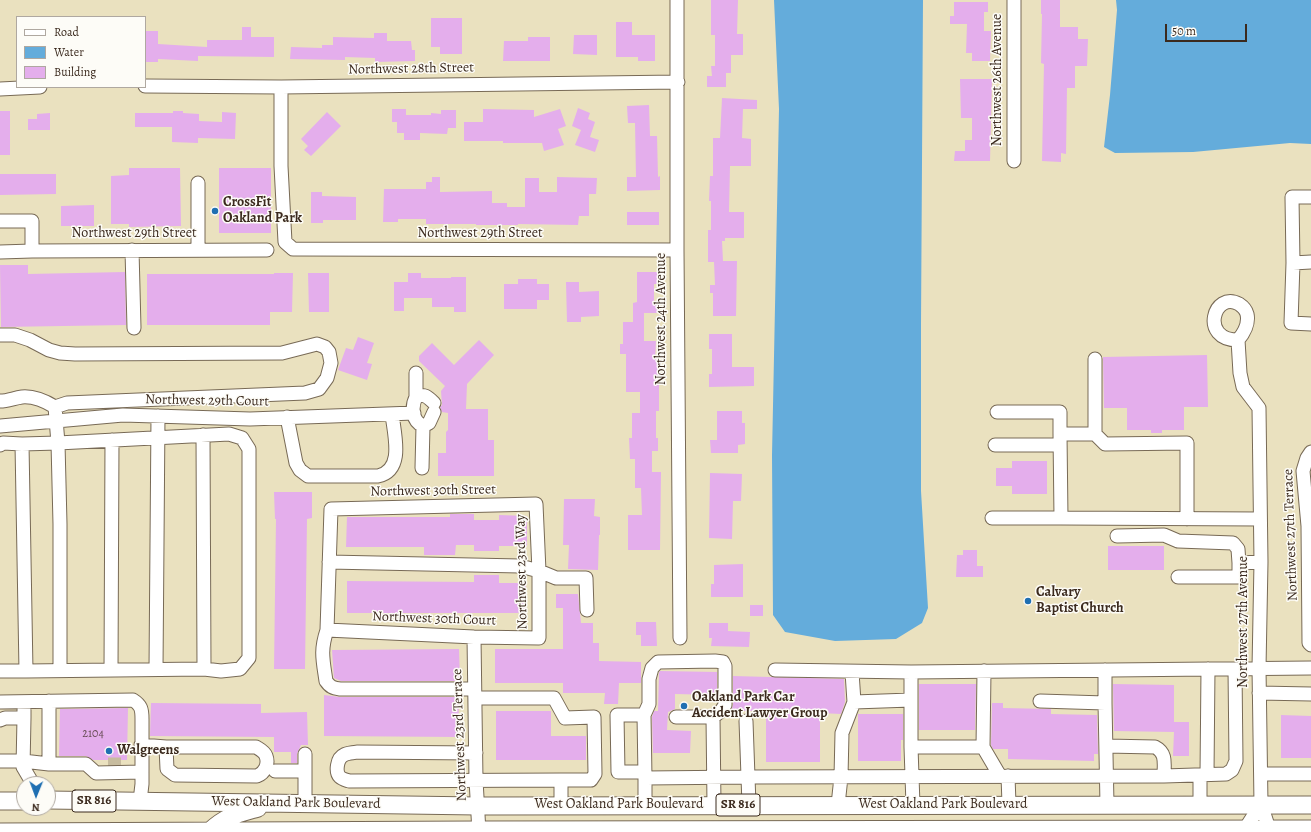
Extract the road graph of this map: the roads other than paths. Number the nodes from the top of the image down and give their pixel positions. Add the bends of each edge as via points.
1 (677, 0) edge
2 (1014, 0) edge
3 (678, 82) junction
4 (146, 86) edge
5 (281, 87) junction
6 (20, 88) edge
7 (0, 89) edge
8 (1014, 161) dead end
9 (198, 183) dead end
10 (1311, 197) edge
11 (0, 221) edge
12 (132, 250) junction
13 (198, 250) junction
14 (267, 250) dead end
15 (677, 250) junction
16 (32, 251) junction
17 (0, 252) edge
18 (1311, 262) edge
19 (1293, 263) junction
20 (1311, 324) edge
21 (134, 328) dead end
22 (0, 335) edge
23 (1238, 340) dead end
24 (1095, 359) dead end
25 (416, 373) dead end
26 (416, 397) junction
27 (0, 401) edge
28 (55, 407) junction
29 (997, 412) dead end
30 (414, 413) junction
31 (392, 414) junction
32 (158, 416) junction
33 (287, 418) junction
34 (57, 421) junction
35 (0, 426) edge
36 (423, 426) junction
37 (1095, 434) junction
38 (203, 435) junction
39 (158, 438) junction
40 (1060, 439) junction
41 (112, 440) junction
42 (58, 443) junction
43 (22, 444) junction
44 (0, 445) edge
45 (995, 445) dead end
46 (1311, 452) edge
47 (422, 468) dead end
48 (1307, 486) edge
49 (536, 504) joint
50 (992, 518) dead end
51 (1061, 518) junction
52 (1187, 519) junction
53 (1260, 519) junction
54 (1310, 526) edge
55 (1117, 536) dead end
56 (329, 562) junction
57 (1261, 562) junction
58 (1239, 563) junction
59 (1310, 568) edge
60 (539, 571) junction
61 (1178, 577) dead end
62 (1310, 608) edge
63 (587, 610) dead end
64 (326, 630) junction
65 (474, 637) junction
66 (539, 638) joint
67 (680, 638) dead end
68 (1310, 644) edge
69 (1235, 668) junction
70 (1259, 668) junction
71 (1311, 668) edge
72 (156, 669) junction
73 (204, 669) junction
74 (1208, 669) junction
75 (60, 670) junction
76 (111, 670) junction
77 (775, 670) dead end
78 (1105, 670) junction
79 (0, 671) edge
80 (26, 671) junction
81 (984, 671) junction
82 (852, 672) junction
83 (911, 672) junction
84 (1259, 693) junction
85 (474, 694) junction
86 (1311, 694) edge
87 (911, 700) junction
88 (49, 701) junction
89 (1040, 701) dead end
90 (0, 702) edge
91 (854, 702) junction
92 (23, 703) junction
93 (1105, 703) junction
94 (644, 715) junction
95 (676, 717) dead end
96 (713, 717) junction
97 (24, 718) junction
98 (0, 720) edge
99 (746, 721) dead end
100 (141, 745) junction
101 (1106, 746) junction
102 (166, 747) junction
103 (911, 747) junction
104 (983, 748) junction
105 (476, 753) junction
106 (305, 754) dead end
107 (0, 761) edge
108 (23, 761) junction
109 (49, 764) junction
110 (86, 764) junction
111 (108, 764) tunnel mouth
112 (132, 770) junction
113 (275, 771) dead end
114 (305, 771) junction
115 (1203, 774) junction
116 (1261, 774) junction
117 (1311, 774) edge
118 (645, 775) junction
119 (28, 776) edge
120 (1004, 776) junction
121 (1106, 776) junction
122 (1164, 776) junction
123 (713, 777) junction
124 (748, 777) junction
125 (841, 777) junction
126 (912, 777) junction
127 (476, 780) junction
128 (561, 780) junction
129 (56, 800) edge
130 (0, 801) edge
131 (16, 801) edge
132 (140, 801) junction
133 (305, 803) junction
134 (269, 804) junction
135 (1008, 804) junction
136 (1261, 804) junction
137 (1311, 804) edge
138 (561, 805) junction
139 (749, 805) junction
140 (838, 805) junction
141 (869, 805) junction
142 (913, 805) junction
143 (1107, 805) junction
144 (1200, 805) junction
145 (478, 806) junction
146 (645, 806) junction
147 (714, 806) junction
148 (1311, 829) edge
149 (811, 830) junction
150 (1090, 830) edge
151 (210, 831) edge
152 (479, 831) edge
153 (652, 831) edge
154 (843, 831) edge
155 (1245, 831) edge
156 (1270, 831) edge
157 (0, 832) edge

1 - 3 street, Northwest 24th Avenue
2 - 8 street, Northwest 26th Avenue
3 - 5 street, Northwest 28th Street
3 - 15 street, Northwest 24th Avenue
4 - 5 street, Northwest 28th Street
5 - 15 street, Northwest 29th Street via 281,166 285,242 292,250
6 - 7 street
9 - 13 street
10 - 19 street via 1292,197
11 - 16 street via 32,221
12 - 13 street, Northwest 29th Street
12 - 16 street, Northwest 29th Street
12 - 21 street
13 - 14 street, Northwest 29th Street
15 - 67 street, Northwest 24th Avenue
16 - 17 street, Northwest 29th Street
18 - 19 street
19 - 20 street via 1291,324
22 - 28 street via 15,335 49,350 75,354 282,353 317,344 329,352 331,363 327,378 319,389 305,393 67,403
23 - 53 street, Northwest 27th Avenue via 1243,387 1260,408
24 - 37 street
25 - 26 street
26 - 30 street
26 - 36 street via 428,396 434,408 429,423
27 - 28 street via 31,397
28 - 34 street
29 - 40 street via 1060,412
30 - 31 street, Northwest 29th Court
30 - 36 street via 416,421
31 - 33 street, Northwest 29th Court
31 - 33 street via 397,453 392,469 378,476 308,476 296,463
32 - 33 street, Northwest 29th Court
32 - 34 street, Northwest 29th Court via 123,415
32 - 39 street
34 - 35 street, Northwest 29th Court
34 - 42 street
36 - 47 street
37 - 40 street
37 - 52 street via 1104,444 1187,443
38 - 39 street
38 - 73 street
38 - 73 street via 229,434 242,438 249,449 249,658 240,669
39 - 41 street
39 - 72 street
40 - 45 street
40 - 51 street
41 - 42 street
41 - 76 street
42 - 43 street
42 - 75 street
43 - 44 street
43 - 80 street
46 - 48 street, Northwest 27th Terrace via 1303,471
48 - 54 street, Northwest 27th Terrace
49 - 56 street, Northwest 30th Street via 331,509
49 - 60 street, Northwest 23rd Way
50 - 51 street
51 - 52 street
52 - 53 street
53 - 57 street, Northwest 27th Avenue
54 - 59 street, Northwest 27th Terrace
55 - 58 street via 1164,536 1178,541 1233,543 1238,549
56 - 60 street via 520,566
56 - 64 street
57 - 58 street
57 - 70 street, Northwest 27th Avenue
58 - 61 street via 1239,577
59 - 62 street, Northwest 27th Terrace
60 - 63 street via 556,578 586,578
60 - 66 street, Northwest 23rd Way
62 - 68 street, Northwest 27th Terrace
64 - 65 street, Northwest 30th Court
64 - 85 street via 322,652 326,681 332,687
65 - 66 street, Northwest 30th Court
65 - 85 street, Northwest 23rd Terrace
69 - 70 street
69 - 74 street
69 - 115 street via 1236,761 1232,770 1226,774
70 - 71 street
70 - 84 street, Northwest 27th Avenue
72 - 73 street
72 - 76 street
74 - 78 street
74 - 115 street
75 - 76 street
75 - 80 street
77 - 82 street
78 - 81 street
78 - 93 street
79 - 80 street
81 - 83 street
81 - 104 street
82 - 83 street
82 - 91 street
83 - 87 street
84 - 86 street
84 - 116 street, Northwest 27th Avenue
85 - 105 street, Northwest 23rd Terrace
85 - 128 street via 554,698 565,718 594,717 594,778
87 - 91 street
87 - 103 street
88 - 92 street
88 - 100 street via 133,700 142,710
88 - 109 street
89 - 93 street
90 - 92 street
91 - 125 street via 842,733
92 - 97 street
93 - 101 street
94 - 96 street via 649,704 652,668 658,662 715,660 723,662 725,666 725,705
94 - 118 street
94 - 118 street via 617,715 618,772
95 - 96 street
96 - 123 street
97 - 98 street
97 - 108 street
99 - 124 street
100 - 102 street
100 - 112 street
101 - 121 street
101 - 122 street via 1155,747 1163,754
102 - 102 street via 167,769 175,775 257,776 266,767 266,756 256,747
103 - 104 street
103 - 126 street
104 - 120 street
105 - 127 street, Northwest 23rd Terrace
105 - 127 street via 356,752 339,759 337,769 338,776 348,781
106 - 114 street
107 - 108 street
108 - 109 street
108 - 119 street
109 - 110 street
110 - 111 street
110 - 112 street via 96,773
112 - 132 street via 142,784
113 - 114 street
114 - 133 street
115 - 122 street
115 - 144 street
116 - 117 street
116 - 136 street, Northwest 27th Avenue
118 - 123 street
118 - 146 street
120 - 121 street
120 - 126 street
120 - 135 street
121 - 122 street
121 - 143 street
123 - 124 street
123 - 147 street
124 - 125 street
124 - 139 street
125 - 126 street
125 - 140 street
126 - 142 street
127 - 128 street
127 - 145 street, Northwest 23rd Terrace
128 - 138 street
129 - 132 main road, West Oakland Park Boulevard / SR 816
130 - 131 main road
132 - 134 main road, West Oakland Park Boulevard / SR 816
133 - 134 main road, West Oakland Park Boulevard / SR 816
133 - 145 main road, West Oakland Park Boulevard / SR 816
134 - 151 main road via 230,816
135 - 142 main road, West Oakland Park Boulevard / SR 816
135 - 143 main road, West Oakland Park Boulevard / SR 816
136 - 137 main road, West Oakland Park Boulevard / SR 816
136 - 144 main road, West Oakland Park Boulevard / SR 816
136 - 155 street
136 - 156 street
138 - 145 main road, West Oakland Park Boulevard / SR 816
138 - 146 main road, West Oakland Park Boulevard / SR 816
139 - 140 main road, West Oakland Park Boulevard / SR 816
139 - 147 main road, West Oakland Park Boulevard / SR 816
140 - 141 main road, West Oakland Park Boulevard / SR 816
140 - 149 main road via 834,816 828,822
141 - 142 main road, West Oakland Park Boulevard / SR 816
141 - 154 main road via 848,811 843,817
143 - 144 main road, West Oakland Park Boulevard / SR 816
145 - 152 street, Northwest 23rd Terrace
146 - 147 main road, West Oakland Park Boulevard / SR 816
148 - 156 main road, West Oakland Park Boulevard / SR 816
149 - 153 main road, West Oakland Park Boulevard / SR 816
149 - 154 main road, West Oakland Park Boulevard / SR 816
150 - 154 main road, West Oakland Park Boulevard / SR 816
150 - 155 main road, West Oakland Park Boulevard / SR 816
151 - 152 main road, West Oakland Park Boulevard / SR 816
151 - 157 main road, West Oakland Park Boulevard / SR 816
152 - 153 main road, West Oakland Park Boulevard / SR 816
155 - 156 main road, West Oakland Park Boulevard / SR 816

